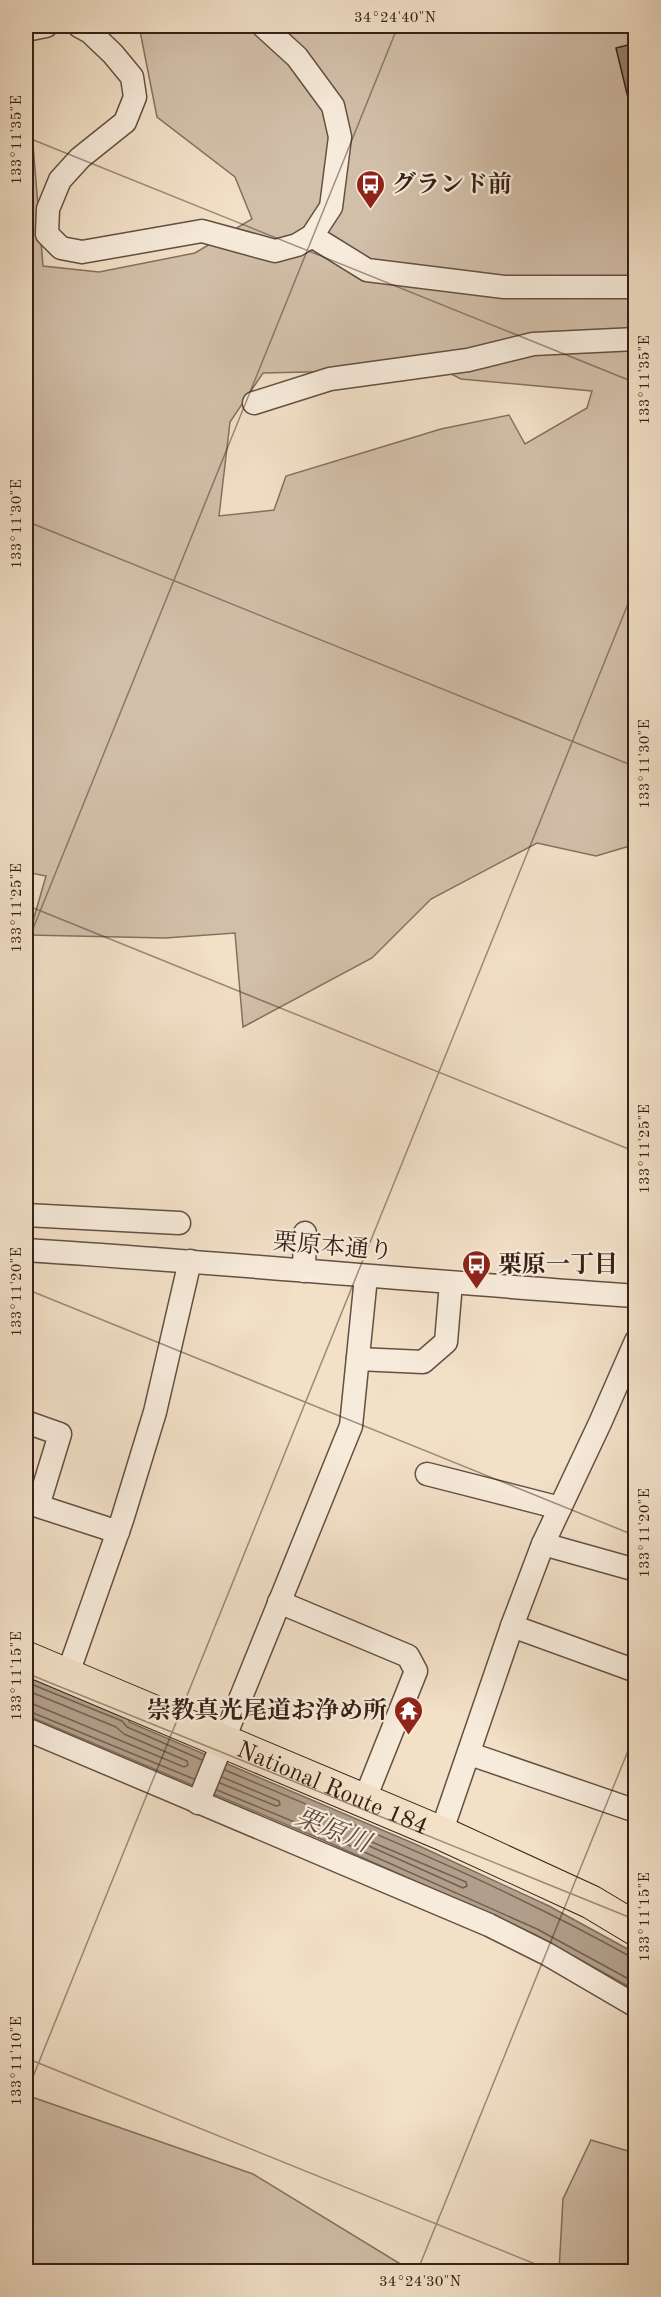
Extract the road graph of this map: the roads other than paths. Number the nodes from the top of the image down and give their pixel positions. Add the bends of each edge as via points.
1 (46, 26) edge
2 (79, 26) edge
3 (263, 26) edge
4 (26, 30) edge
5 (312, 236) junction
6 (636, 287) edge
7 (636, 339) edge
8 (254, 403) dead end
9 (26, 1215) edge
10 (179, 1223) dead end
11 (305, 1233) dead end
12 (26, 1250) edge
13 (190, 1261) junction
14 (304, 1271) junction
15 (366, 1277) junction
16 (451, 1283) junction
17 (636, 1296) edge
18 (636, 1341) edge
19 (358, 1359) junction
20 (26, 1422) edge
21 (427, 1474) dead end
22 (560, 1508) junction
23 (118, 1532) junction
24 (543, 1544) junction
25 (636, 1570) edge
26 (279, 1602) junction
27 (512, 1626) junction
28 (26, 1658) edge
29 (636, 1671) edge
30 (67, 1676) junction
31 (26, 1729) edge
32 (220, 1750) junction
33 (470, 1754) junction
34 (201, 1798) junction
35 (364, 1801) junction
36 (636, 1811) edge
37 (441, 1833) junction
38 (636, 1929) edge
39 (636, 2006) edge

1 - 4 street
2 - 5 street via 90,32 132,77 135,97 125,122 80,158 60,180 48,209 47,234 61,248 82,252 202,231 274,251
3 - 5 street via 297,57 333,106 340,137 331,207
5 - 6 street via 367,270 504,287
7 - 8 street via 533,344 468,360 330,379
9 - 10 street
11 - 14 street
12 - 13 street, 栗原本通り
13 - 14 street, 栗原本通り
13 - 23 street via 155,1412
14 - 15 street, 栗原本通り
15 - 16 street, 栗原本通り
15 - 19 street
16 - 17 street, 栗原本通り
16 - 19 street via 446,1342 423,1362
18 - 22 street
19 - 26 street via 351,1426
20 - 23 street via 60,1434 38,1506
21 - 22 street
22 - 24 street
23 - 30 street
24 - 25 street
24 - 27 street
26 - 32 street
26 - 35 street via 408,1656 416,1671
27 - 29 street
27 - 33 street
28 - 30 highway, National Route 184
30 - 32 highway, National Route 184
31 - 34 street
32 - 34 street
32 - 35 highway, National Route 184
33 - 36 street
33 - 37 street
34 - 39 street via 489,1925
35 - 37 highway, National Route 184
37 - 38 highway, National Route 184 via 591,1902

